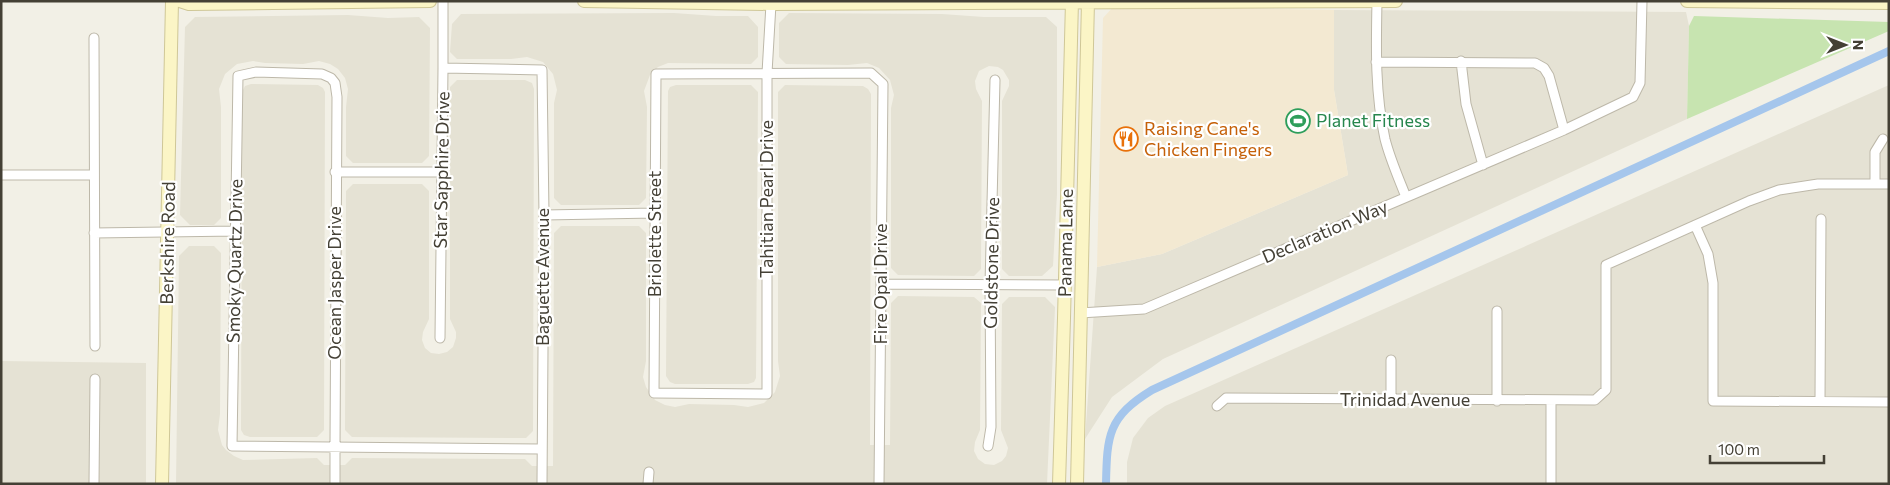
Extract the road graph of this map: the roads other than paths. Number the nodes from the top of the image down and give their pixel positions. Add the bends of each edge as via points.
1 (172, 1) edge
2 (180, 1) edge
3 (430, 1) edge
4 (442, 1) edge
5 (584, 1) edge
6 (617, 1) edge
7 (1377, 1) edge
8 (1396, 1) edge
9 (1642, 1) edge
10 (1687, 1) edge
11 (848, 2) edge
12 (1072, 2) edge
13 (1088, 2) edge
14 (771, 3) edge
15 (1889, 3) edge
16 (94, 38) dead end
17 (1461, 61) junction
18 (1376, 62) junction
19 (443, 68) junction
20 (767, 73) junction
21 (995, 80) dead end
22 (335, 83) joint
23 (1564, 130) junction
24 (1883, 139) dead end
25 (1483, 165) junction
26 (335, 172) junction
27 (442, 172) junction
28 (1, 175) edge
29 (94, 175) junction
30 (1875, 184) junction
31 (1889, 184) edge
32 (1406, 197) junction
33 (655, 213) junction
34 (544, 215) junction
35 (1821, 219) dead end
36 (1695, 225) junction
37 (236, 231) junction
38 (168, 232) junction
39 (94, 233) junction
40 (881, 284) junction
41 (990, 284) junction
42 (1065, 285) junction
43 (1497, 311) dead end
44 (1080, 313) junction
45 (440, 338) dead end
46 (95, 346) dead end
47 (1391, 360) dead end
48 (95, 378) dead end
49 (654, 393) joint
50 (1391, 400) junction
51 (1497, 401) junction
52 (1551, 401) junction
53 (1820, 401) junction
54 (1889, 402) edge
55 (1218, 406) dead end
56 (335, 446) junction
57 (988, 446) dead end
58 (542, 449) junction
59 (648, 472) dead end
60 (94, 484) edge
61 (162, 484) edge
62 (335, 484) edge
63 (542, 484) edge
64 (648, 484) edge
65 (879, 484) edge
66 (1059, 484) edge
67 (1076, 484) edge
68 (1551, 484) edge

1 - 38 main road, Berkshire Road
2 - 3 main road via 189,4
4 - 19 street, Star Sapphire Drive
5 - 6 main road
6 - 14 main road
7 - 8 main road
7 - 13 main road
7 - 18 street
9 - 23 street, Declaration Way via 1640,83 1633,97
10 - 15 main road
11 - 12 main road
11 - 14 main road
12 - 13 main road
12 - 42 main road, Panama Lane
13 - 44 main road, Panama Lane
14 - 20 street, Tahitian Pearl Drive
16 - 29 street
17 - 18 street
17 - 23 street via 1535,63 1544,68
17 - 25 street via 1466,104
18 - 32 street via 1386,141
19 - 27 street, Star Sapphire Drive
19 - 34 street, Baguette Avenue via 542,70
20 - 33 street, Briolette Street via 656,74
20 - 40 street, Fire Opal Drive via 871,73 883,84
20 - 49 street, Tahitian Pearl Drive via 768,394
21 - 41 street, Goldstone Drive
22 - 26 street, Ocean Jasper Drive
22 - 37 street, Smoky Quartz Drive via 322,74 256,72 238,76
23 - 25 street, Declaration Way
24 - 30 street via 1875,152
25 - 32 street, Declaration Way
26 - 27 street
26 - 56 street, Ocean Jasper Drive
27 - 45 street, Star Sapphire Drive
28 - 29 street
29 - 39 street
30 - 31 street
30 - 36 street via 1818,184 1779,190
32 - 44 street, Declaration Way via 1144,309
33 - 34 street
33 - 49 street, Briolette Street
34 - 58 street, Baguette Avenue
35 - 53 street
36 - 52 street, Trinidad Avenue via 1606,265 1606,390 1595,400
36 - 53 street via 1708,254 1713,284 1713,401
37 - 38 street
37 - 56 street, Smoky Quartz Drive via 232,446
38 - 39 street
38 - 61 main road, Berkshire Road
39 - 46 street
40 - 41 street
40 - 65 street, Fire Opal Drive
41 - 42 street
41 - 57 street, Goldstone Drive via 991,427
42 - 44 main road
42 - 66 main road, Panama Lane
43 - 51 street
44 - 67 main road, Panama Lane
47 - 50 street
48 - 60 street
50 - 51 street, Trinidad Avenue
50 - 55 street, Trinidad Avenue via 1226,398
51 - 52 street, Trinidad Avenue
52 - 68 street
53 - 54 street
56 - 58 street
56 - 62 street, Ocean Jasper Drive
58 - 63 street, Baguette Avenue
59 - 64 street

